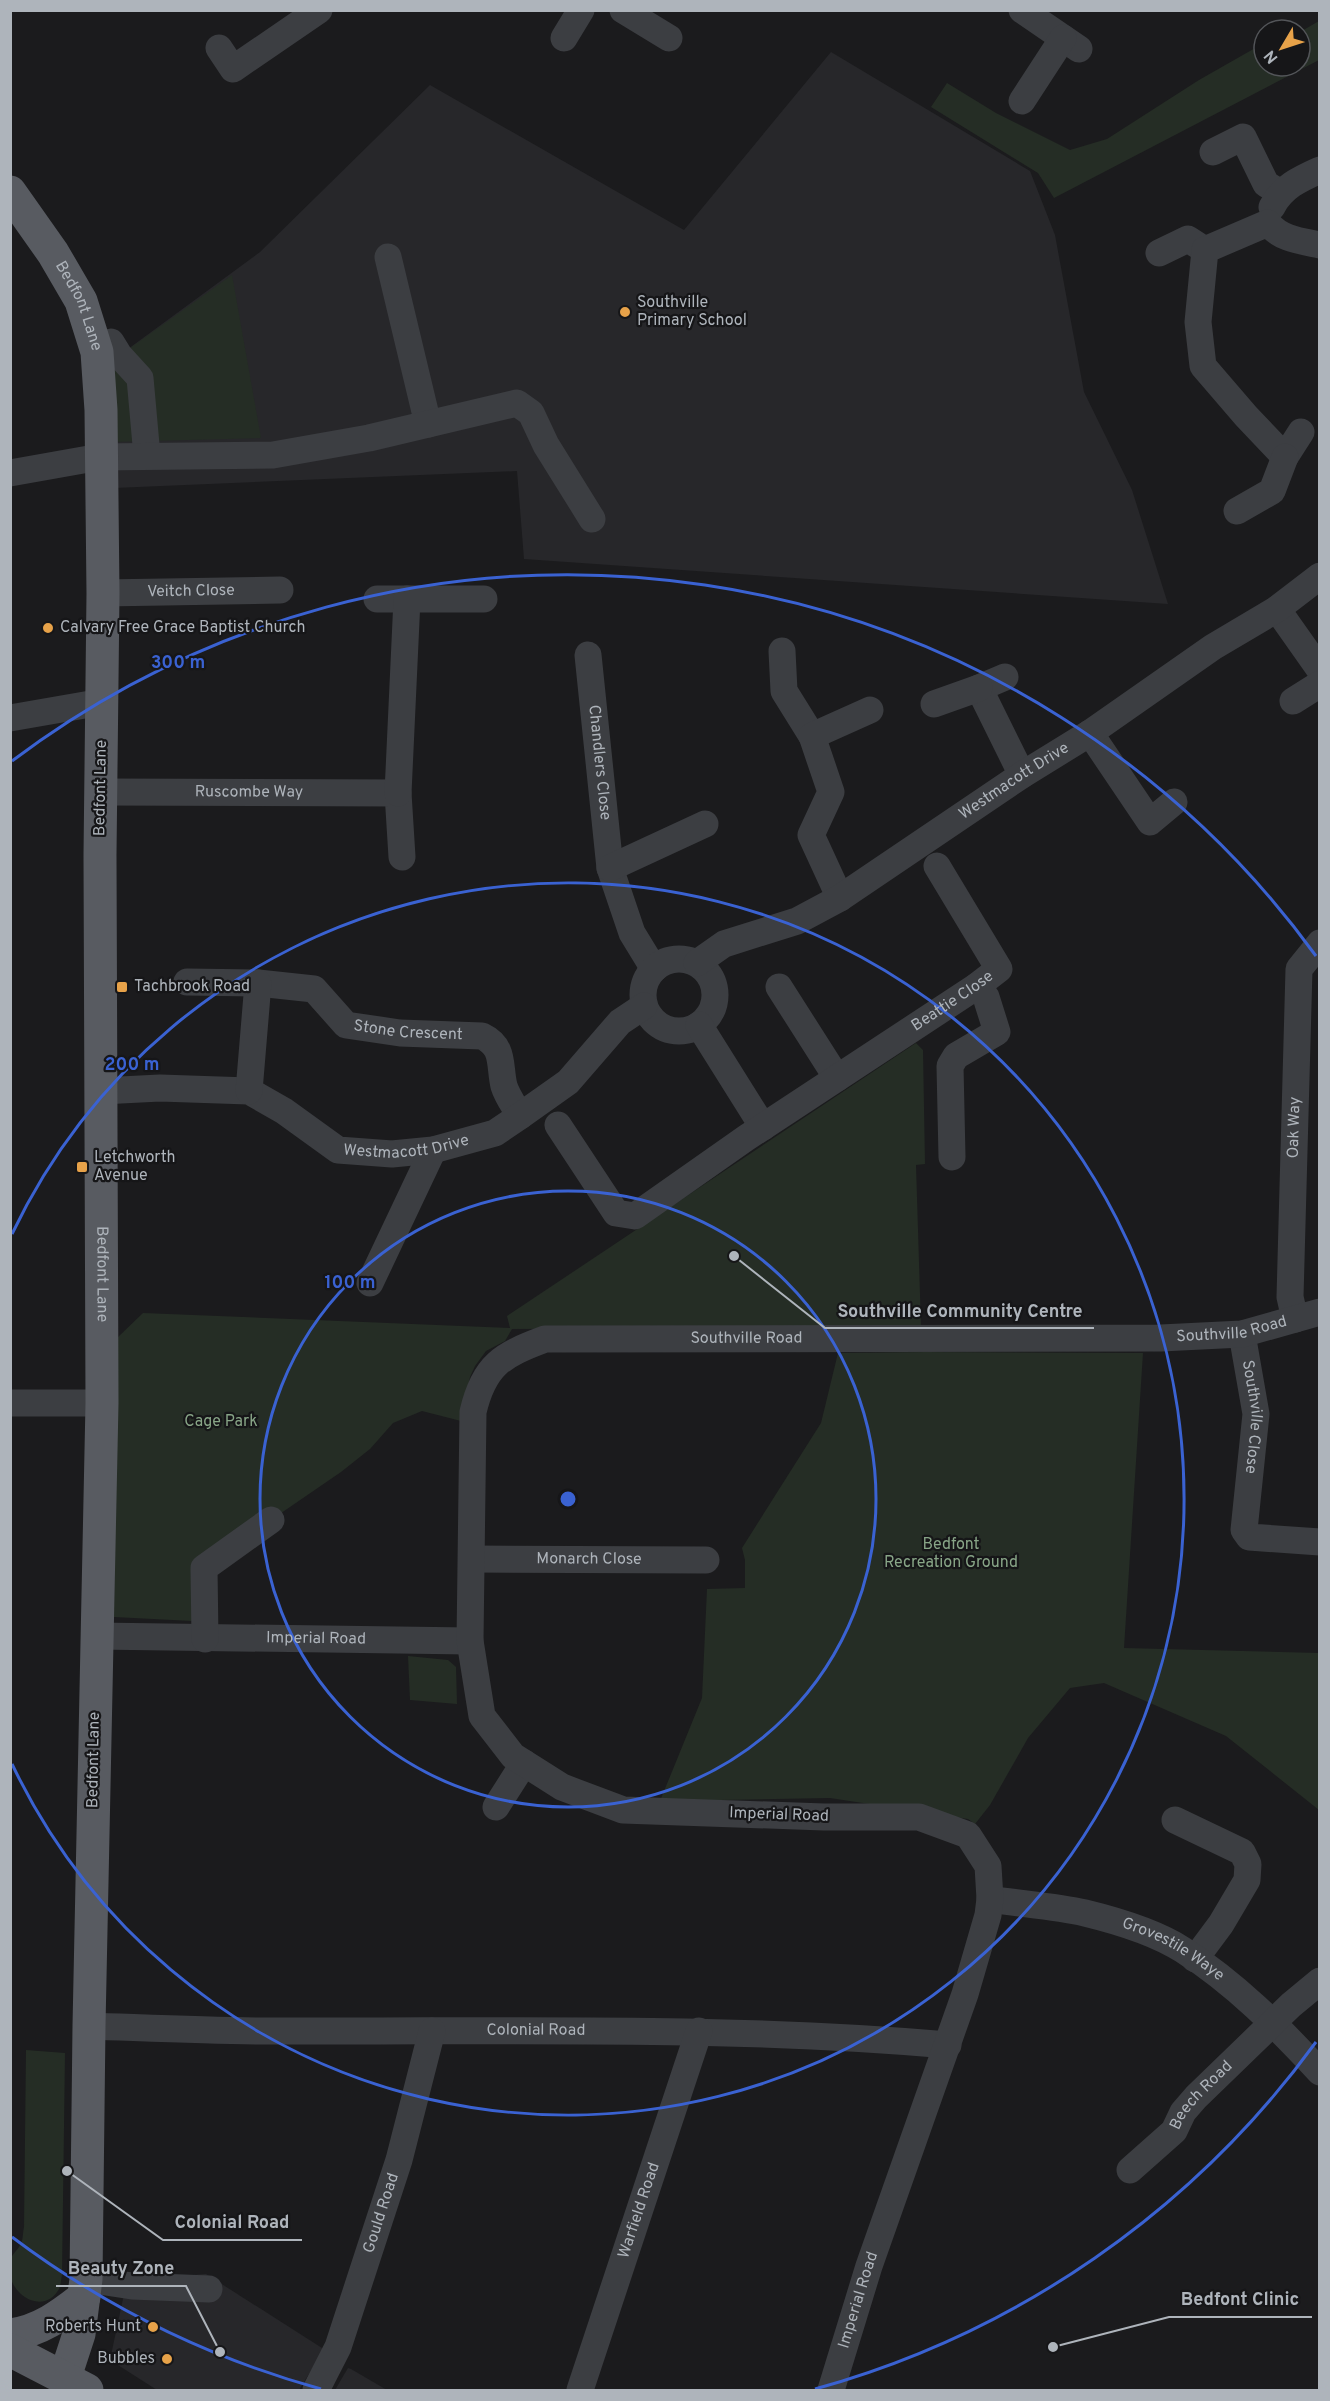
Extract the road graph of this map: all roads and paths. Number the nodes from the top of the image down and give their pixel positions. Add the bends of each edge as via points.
1 (319, 10) edge
2 (580, 10) edge
3 (623, 10) edge
4 (1022, 10) edge
5 (651, 17) edge
6 (564, 38) dead end
7 (669, 38) dead end
8 (219, 48) dead end
9 (1022, 101) dead end
10 (1213, 152) dead end
11 (1320, 170) edge
12 (11, 192) edge
13 (1281, 193) junction
14 (1268, 222) junction
15 (1320, 245) edge
16 (1205, 250) junction
17 (1159, 253) dead end
18 (388, 257) dead end
19 (97, 352) junction
20 (428, 424) junction
21 (1301, 432) dead end
22 (146, 445) dead end
23 (100, 457) junction
24 (1285, 457) junction
25 (10, 473) edge
26 (1237, 511) dead end
27 (592, 519) dead end
28 (1320, 576) edge
29 (280, 590) dead end
30 (103, 593) junction
31 (376, 599) dead end
32 (407, 599) junction
33 (484, 599) dead end
34 (1277, 609) junction
35 (782, 651) dead end
36 (588, 656) dead end
37 (1320, 670) edge
38 (1005, 677) dead end
39 (1320, 684) edge
40 (979, 688) junction
41 (1293, 701) dead end
42 (102, 702) junction
43 (934, 704) dead end
44 (870, 710) dead end
45 (10, 718) edge
46 (1090, 734) junction
47 (812, 736) junction
48 (1022, 775) junction
49 (102, 792) junction
50 (398, 793) junction
51 (1174, 802) dead end
52 (705, 824) dead end
53 (402, 857) dead end
54 (937, 866) dead end
55 (610, 868) junction
56 (840, 898) junction
57 (1320, 943) edge
58 (697, 963) junction
59 (654, 969) junction
60 (187, 982) dead end
61 (258, 983) junction
62 (977, 986) junction
63 (779, 987) dead end
64 (644, 1006) junction
65 (699, 1025) junction
66 (837, 1078) junction
67 (101, 1091) junction
68 (249, 1092) junction
69 (520, 1116) junction
70 (558, 1125) dead end
71 (763, 1127) junction
72 (433, 1150) junction
73 (952, 1157) dead end
74 (370, 1283) dead end
75 (1307, 1316) edge
76 (1242, 1334) junction
77 (10, 1403) edge
78 (102, 1403) junction
79 (271, 1520) dead end
80 (1320, 1542) edge
81 (471, 1559) junction
82 (706, 1560) dead end
83 (96, 1636) junction
84 (205, 1639) junction
85 (470, 1641) junction
86 (524, 1762) junction
87 (496, 1807) dead end
88 (1175, 1820) dead end
89 (990, 1899) junction
90 (1195, 1959) junction
91 (1320, 1981) edge
92 (1274, 2022) junction
93 (89, 2026) junction
94 (432, 2031) junction
95 (699, 2031) junction
96 (948, 2045) junction
97 (1320, 2072) edge
98 (1130, 2170) dead end
99 (85, 2288) junction
100 (209, 2289) dead end
101 (10, 2335) edge
102 (10, 2350) edge
103 (76, 2384) edge
104 (316, 2391) edge
105 (580, 2391) edge
106 (831, 2391) edge

1 - 8 street via 233,69
2 - 6 street
3 - 5 street
4 - 9 street via 1071,44
5 - 7 street
10 - 13 street via 1243,137 1266,184
11 - 13 street
12 - 19 main road, Bedfont Lane via 81,301
13 - 14 street via 1272,205
14 - 15 street via 1274,231 1285,236
14 - 16 street
16 - 17 street via 1188,239
16 - 24 street via 1198,322 1203,366
18 - 20 street
19 - 22 street via 111,342 140,378
19 - 23 main road, Bedfont Lane
20 - 23 street via 273,455
20 - 27 street via 517,403 531,413
21 - 24 street
23 - 25 street
23 - 30 main road, Bedfont Lane
24 - 26 street via 1272,491
28 - 34 street, Westmacott Drive
29 - 30 street, Veitch Close
30 - 42 main road, Bedfont Lane
31 - 32 street
32 - 33 street
32 - 50 street
34 - 37 street
34 - 46 street, Westmacott Drive via 1213,647
35 - 47 street via 784,691
36 - 55 street, Chandlers Close
38 - 40 street
39 - 41 street
40 - 43 street
40 - 48 street
42 - 45 street
42 - 49 main road, Bedfont Lane
44 - 47 street
46 - 48 street, Westmacott Drive
46 - 51 street via 1150,822
47 - 56 street via 831,792 811,835
48 - 56 street, Westmacott Drive
49 - 50 street, Ruscombe Way
49 - 67 main road, Bedfont Lane
50 - 53 street
52 - 55 street
54 - 62 street, Beattie Close via 999,969
55 - 59 street, Chandlers Close via 632,933
56 - 58 street, Westmacott Drive via 797,921 724,944
57 - 75 street, Oak Way via 1299,969 1290,1297
58 - 59 street via 674,959
58 - 65 street via 706,971 715,994 708,1017
59 - 64 street via 643,986
60 - 61 street, Stone Crescent
61 - 68 street
61 - 69 street, Stone Crescent via 314,989 346,1025 400,1033 482,1036 493,1041 499,1052 505,1088
62 - 66 street, Beattie Close
62 - 73 street via 986,997 997,1032 956,1056 950,1066
63 - 66 street
64 - 65 street via 657,1024 667,1029 689,1030
64 - 69 street, Westmacott Drive via 620,1022 568,1082
65 - 71 street
66 - 71 street, Beattie Close
67 - 68 street, Westmacott Drive via 160,1088
67 - 78 main road, Bedfont Lane
68 - 72 street, Westmacott Drive via 284,1111 338,1150 392,1154
69 - 72 street, Westmacott Drive via 495,1133
70 - 71 street, Beattie Close via 616,1213 635,1216
72 - 74 street
75 - 76 street, Southville Road
76 - 80 street, Southville Close via 1256,1414 1244,1530 1249,1537
76 - 81 street, Southville Road via 1161,1338 545,1339 512,1351 492,1368 479,1389 473,1412
77 - 78 street
78 - 83 main road, Bedfont Lane
79 - 84 street via 204,1568
81 - 82 street, Monarch Close
81 - 85 street, Southville Road
83 - 84 street, Imperial Road
83 - 93 main road, Bedfont Lane
84 - 85 street, Imperial Road
85 - 86 street, Imperial Road via 482,1716 513,1756
86 - 87 street
86 - 89 street, Imperial Road via 562,1787 623,1810 919,1817 968,1835 988,1866
88 - 90 street via 1242,1852 1248,1864 1247,1881
89 - 90 street, Grovestile Waye via 1085,1913 1139,1929
89 - 96 street, Imperial Road
90 - 92 street, Grovestile Waye
91 - 92 street, Beech Road
92 - 97 street, Grovestile Waye
92 - 98 street, Beech Road via 1196,2097 1174,2131
93 - 94 street, Colonial Road
93 - 99 main road, Bedfont Lane
94 - 95 street, Colonial Road
94 - 104 street, Gould Road via 399,2160 338,2347
95 - 96 street, Colonial Road
95 - 105 street, Warfield Road
96 - 106 street, Imperial Road via 869,2266
99 - 100 street
99 - 101 main road via 61,2315 36,2329
99 - 103 main road, Bedfont Lane
102 - 103 main road

